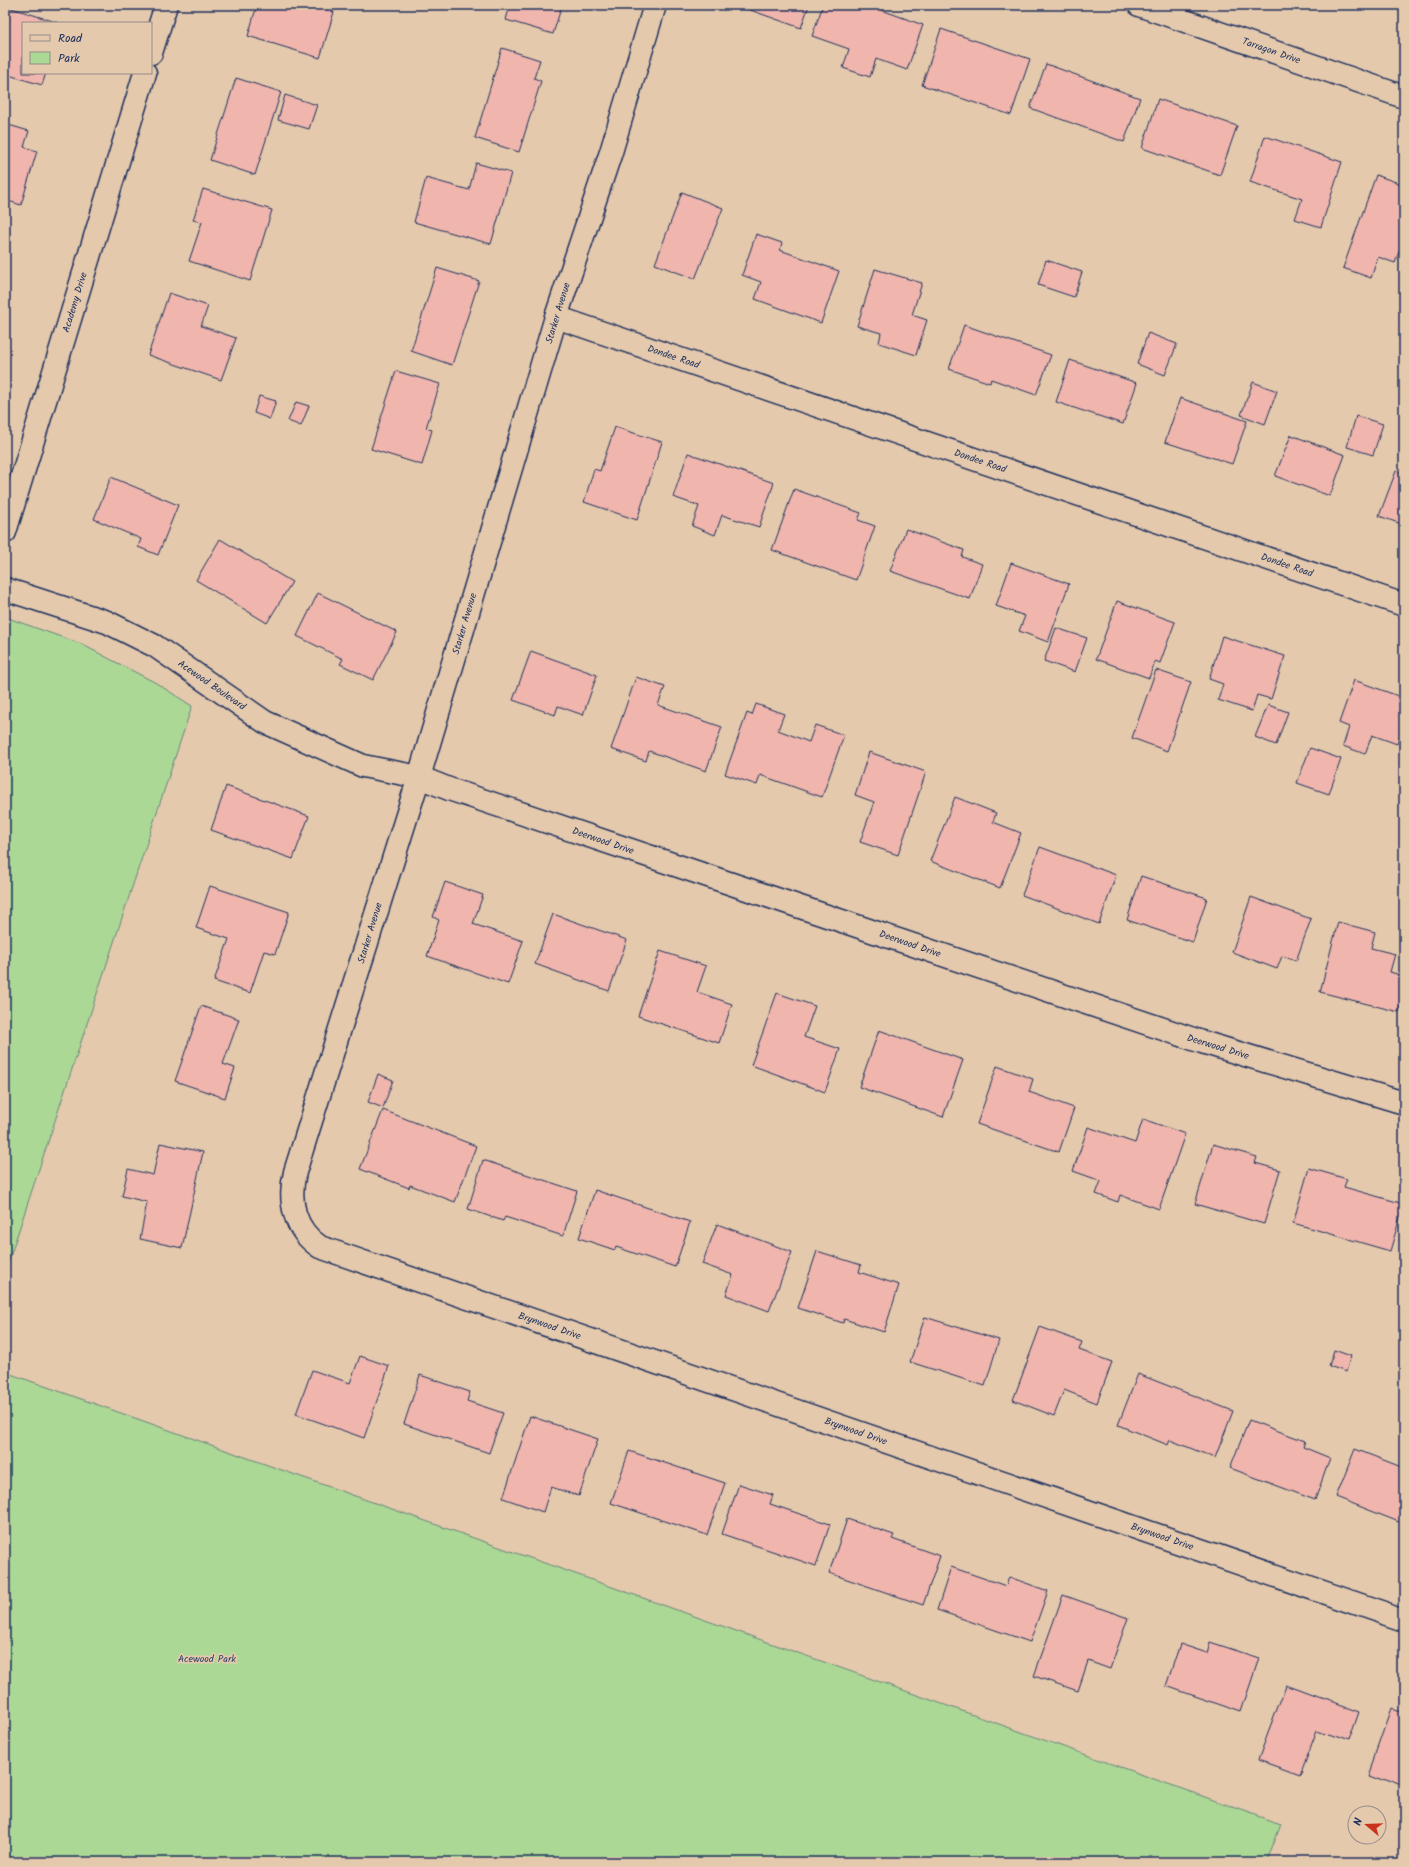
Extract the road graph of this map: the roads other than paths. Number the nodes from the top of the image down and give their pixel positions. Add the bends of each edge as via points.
1 (166, 5) edge
2 (654, 5) edge
3 (1139, 5) edge
4 (152, 50) edge
5 (145, 74) edge
6 (1404, 97) edge
7 (556, 317) junction
8 (5, 532) edge
9 (5, 589) edge
10 (1404, 605) edge
11 (419, 777) junction
12 (1404, 1103) edge
13 (310, 1240) joint
14 (1404, 1620) edge

1 - 4 street
2 - 7 street, Starker Avenue via 610,152
3 - 6 street, Tarragon Drive
5 - 8 street, Academy Drive
7 - 10 street, Dondee Road
7 - 11 street, Starker Avenue
9 - 11 street, Acewood Boulevard via 107,622 155,646 265,722 363,766
11 - 12 street, Deerwood Drive via 1202,1042
11 - 13 street, Starker Avenue via 292,1184 293,1209 299,1226
13 - 14 street, Brynwood Drive via 320,1247

